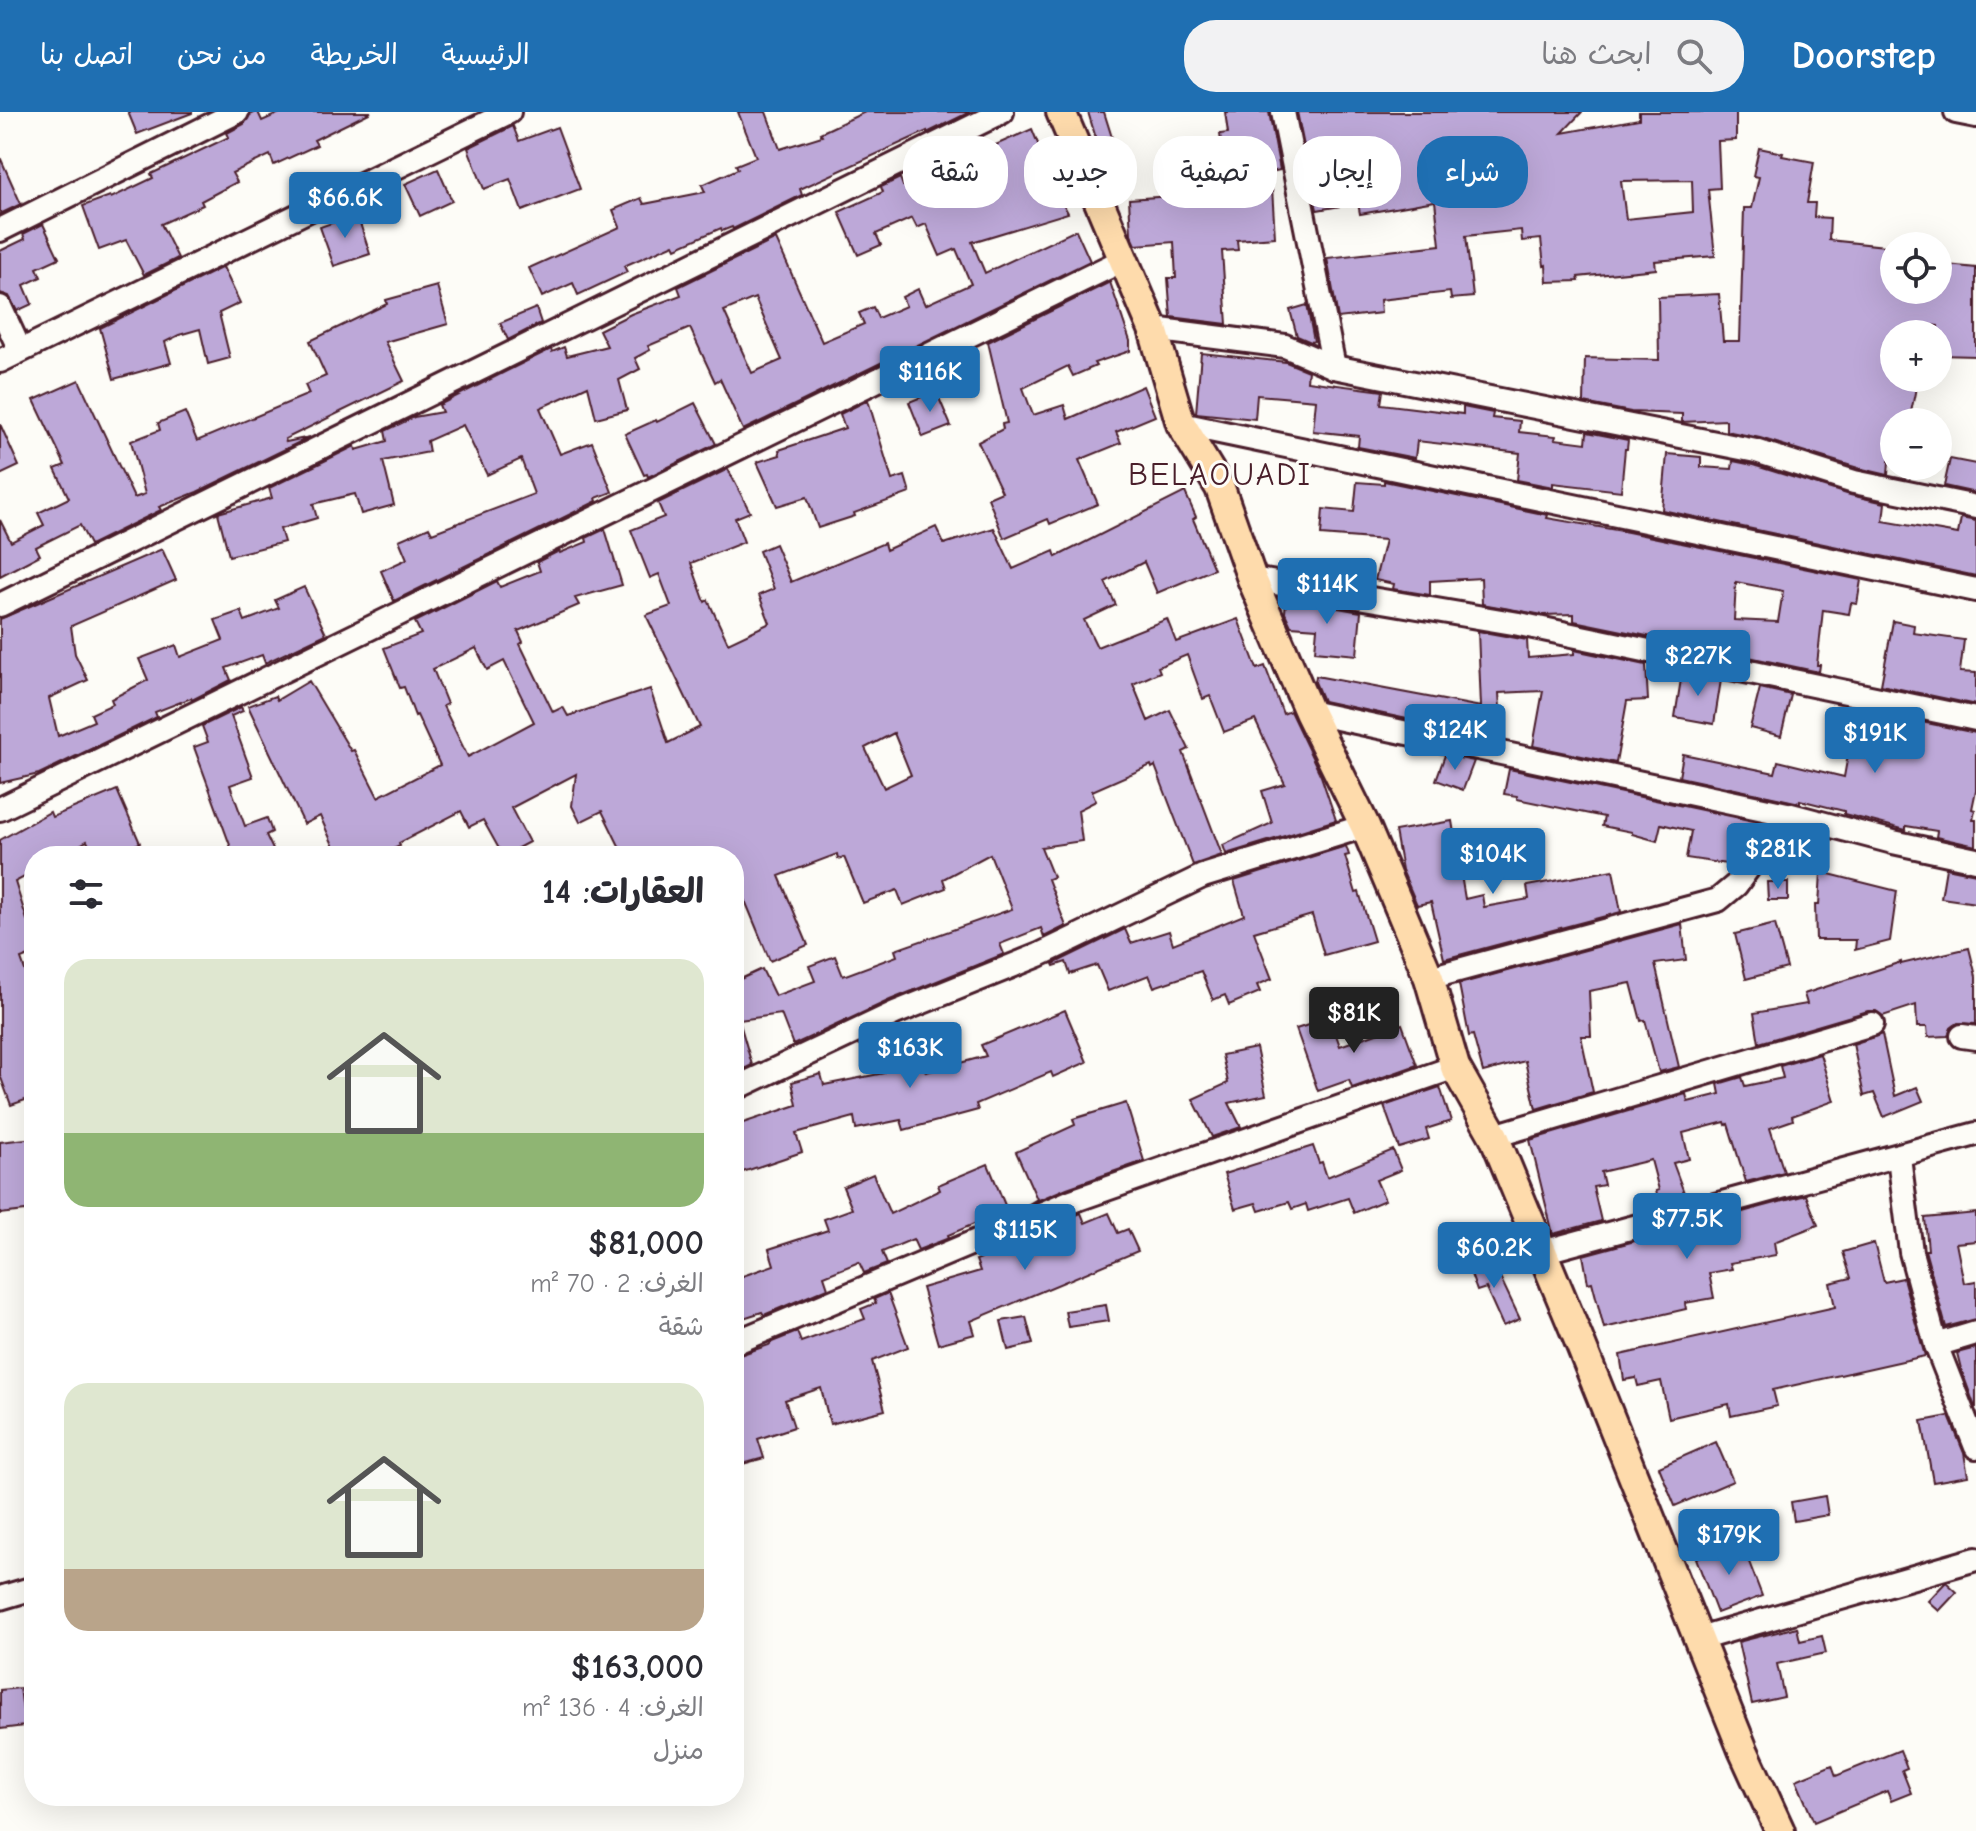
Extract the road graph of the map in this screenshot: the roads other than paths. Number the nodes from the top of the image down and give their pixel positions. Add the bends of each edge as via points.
1 (237, 112) edge
2 (509, 112) edge
3 (1002, 112) edge
4 (1061, 112) edge
5 (1283, 112) edge
6 (1956, 112) edge
7 (1976, 116) edge
8 (0, 230) edge
9 (1123, 260) junction
10 (0, 307) edge
11 (1153, 329) junction
12 (20, 350) junction
13 (0, 361) edge
14 (1334, 367) junction
15 (1181, 424) junction
16 (1976, 507) edge
17 (1252, 579) junction
18 (1976, 590) edge
19 (0, 605) edge
20 (1309, 712) junction
21 (1976, 719) edge
22 (0, 809) edge
23 (1787, 814) junction
24 (1365, 826) junction
25 (1976, 860) edge
26 (1429, 978) junction
27 (1872, 1024) dead end
28 (1455, 1067) junction
29 (744, 1084) edge
30 (1976, 1134) edge
31 (1494, 1136) junction
32 (1899, 1157) junction
33 (1542, 1252) junction
34 (1976, 1333) edge
35 (744, 1339) edge
36 (1936, 1345) junction
37 (1976, 1447) edge
38 (1976, 1559) edge
39 (24, 1591) edge
40 (0, 1598) edge
41 (1699, 1639) junction
42 (1780, 1831) edge

1 - 8 street
2 - 12 street
3 - 19 street
4 - 9 main road
5 - 14 street
6 - 7 street
9 - 11 main road
9 - 22 street
10 - 12 street
11 - 14 street via 1285,346
11 - 15 main road
12 - 13 street
14 - 16 street via 1756,451 1854,482
15 - 17 main road via 1220,488
15 - 18 street
17 - 20 main road
17 - 21 street via 1519,624
20 - 23 street
20 - 24 main road
23 - 25 street
23 - 26 street via 1736,885 1718,900
24 - 26 main road
24 - 29 street via 1203,876 1039,955 895,1013
26 - 28 main road
27 - 31 street
28 - 31 main road
28 - 35 street via 1072,1201
30 - 32 street
31 - 33 main road
32 - 33 street
32 - 36 street via 1911,1252
33 - 41 main road
34 - 36 street
36 - 37 street
38 - 41 street
39 - 40 street
41 - 42 main road

